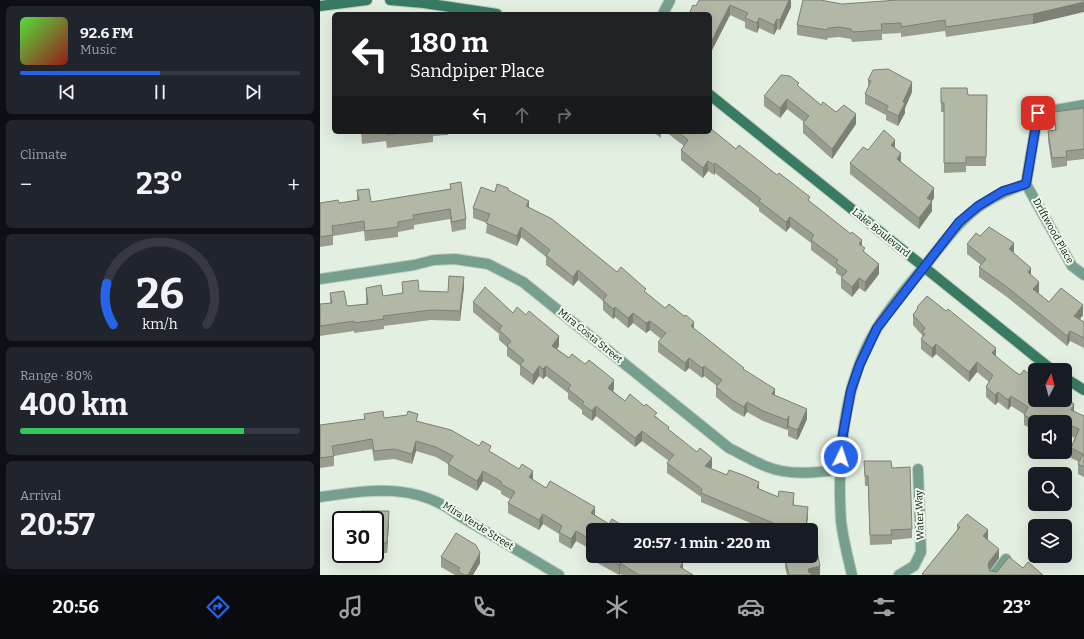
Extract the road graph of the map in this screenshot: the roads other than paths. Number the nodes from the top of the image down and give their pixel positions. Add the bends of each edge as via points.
1 (367, 0) edge
2 (390, 0) edge
3 (670, 0) edge
4 (320, 6) edge
5 (484, 12) edge
6 (664, 12) edge
7 (712, 97) edge
8 (1084, 105) edge
9 (1026, 184) junction
10 (923, 267) junction
11 (1084, 275) edge
12 (320, 279) edge
13 (1043, 363) edge
14 (1072, 382) edge
15 (1084, 390) edge
16 (842, 469) junction
17 (918, 469) dead end
18 (320, 497) edge
19 (1006, 559) edge
20 (559, 575) edge
21 (852, 575) edge
22 (899, 575) edge
23 (994, 575) edge

1 - 4 main road
2 - 5 main road
3 - 6 street
7 - 10 main road, Lake Boulevard
8 - 9 street via 1038,113
9 - 10 street via 1003,191 978,206 959,222
9 - 11 street, Driftwood Place via 1072,266
10 - 13 main road, Lake Boulevard
10 - 16 street via 877,328 860,364 851,390 841,445
12 - 16 street, Mira Costa Street via 434,260 455,259 488,264 523,282 730,448 767,466 788,471 818,472
14 - 15 main road
16 - 21 street via 841,522
17 - 22 street, Water Way via 921,552 914,566
18 - 20 street, Mira Verde Street via 372,490 410,492 444,504 458,515
19 - 23 street

